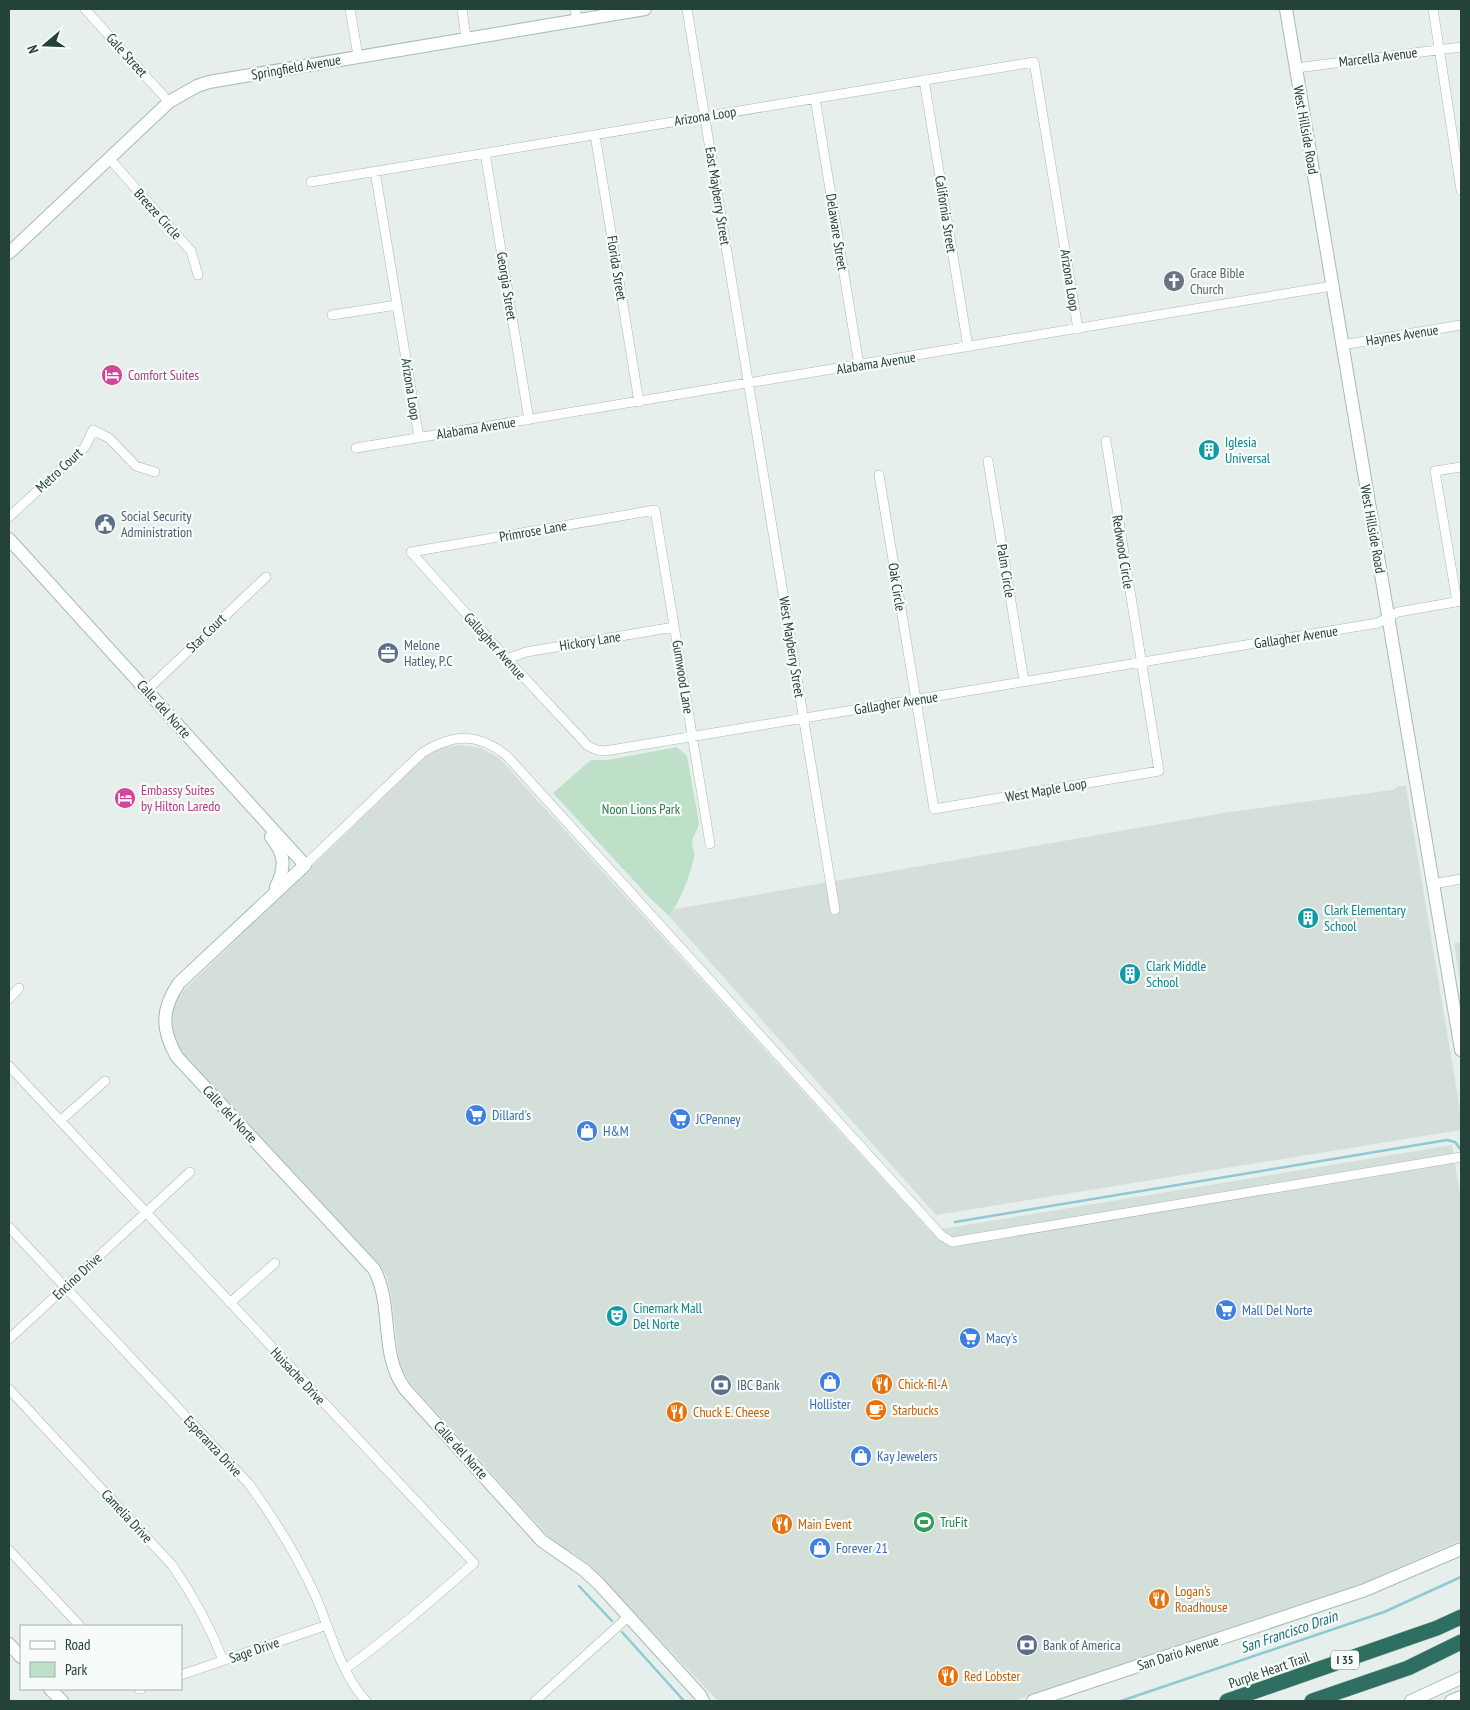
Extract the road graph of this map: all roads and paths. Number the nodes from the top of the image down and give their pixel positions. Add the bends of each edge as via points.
1 (85, 9) edge
2 (350, 9) edge
3 (462, 9) edge
4 (644, 9) edge
5 (687, 9) edge
6 (1286, 9) edge
7 (1433, 9) edge
8 (576, 14) edge
9 (466, 38) junction
10 (1461, 47) edge
11 (1439, 49) junction
12 (358, 56) junction
13 (1296, 68) junction
14 (924, 80) junction
15 (815, 98) junction
16 (169, 102) junction
17 (705, 116) junction
18 (595, 135) junction
19 (485, 153) junction
20 (108, 158) junction
21 (376, 171) junction
22 (310, 182) dead end
23 (1461, 190) edge
24 (9, 253) edge
25 (198, 275) dead end
26 (1332, 286) junction
27 (397, 305) junction
28 (332, 315) dead end
29 (1461, 325) edge
30 (1078, 329) junction
31 (1342, 345) junction
32 (968, 347) junction
33 (858, 365) junction
34 (749, 384) junction
35 (639, 402) junction
36 (529, 420) junction
37 (419, 438) junction
38 (1106, 441) dead end
39 (356, 448) dead end
40 (988, 461) dead end
41 (1461, 466) edge
42 (155, 472) dead end
43 (879, 475) dead end
44 (655, 510) joint
45 (9, 517) edge
46 (9, 539) edge
47 (412, 552) joint
48 (266, 577) dead end
49 (1459, 601) edge
50 (1388, 617) junction
51 (674, 627) junction
52 (507, 659) junction
53 (1141, 662) junction
54 (1024, 682) junction
55 (147, 690) junction
56 (916, 699) junction
57 (804, 718) junction
58 (692, 736) junction
59 (253, 808) junction
60 (710, 844) dead end
61 (305, 865) junction
62 (1461, 879) edge
63 (1433, 884) junction
64 (272, 895) junction
65 (836, 910) dead end
66 (19, 988) dead end
67 (9, 999) edge
68 (1461, 1050) edge
69 (9, 1066) edge
70 (105, 1080) dead end
71 (60, 1121) junction
72 (1461, 1158) edge
73 (190, 1172) dead end
74 (144, 1213) junction
75 (9, 1227) edge
76 (275, 1263) dead end
77 (64, 1287) junction
78 (230, 1304) junction
79 (9, 1339) edge
80 (9, 1389) edge
81 (1461, 1548) edge
82 (9, 1550) edge
83 (628, 1617) junction
84 (1461, 1617) edge
85 (79, 1625) edge
86 (327, 1626) junction
87 (1461, 1642) edge
88 (9, 1644) edge
89 (1461, 1650) edge
90 (20, 1657) edge
91 (223, 1660) junction
92 (1408, 1668) junction
93 (345, 1669) junction
94 (182, 1675) edge
95 (1461, 1678) edge
96 (1461, 1697) edge
97 (702, 1698) edge
98 (366, 1701) edge
99 (535, 1701) edge
100 (714, 1701) edge
101 (1033, 1701) edge
102 (1227, 1701) edge
103 (1312, 1701) edge
104 (1411, 1701) edge
105 (1450, 1701) edge

1 - 16 street, Gale Street
2 - 12 street
3 - 9 street
4 - 8 street, Springfield Avenue
5 - 17 street, East Mayberry Street
6 - 13 street, West Hillside Road
7 - 11 street
8 - 9 street, Springfield Avenue
9 - 12 street, Springfield Avenue
10 - 11 street, Marcella Avenue
11 - 13 street, Marcella Avenue
11 - 23 street
12 - 16 street, Springfield Avenue via 209,82
13 - 26 street, West Hillside Road
14 - 15 street, Arizona Loop
14 - 30 street, Arizona Loop via 1034,62
14 - 32 street, California Street
15 - 17 street, Arizona Loop
15 - 33 street, Delaware Street
16 - 20 street, Springfield Avenue
17 - 18 street, Arizona Loop
17 - 34 street, East Mayberry Street
18 - 19 street, Arizona Loop
18 - 35 street, Florida Street
19 - 21 street, Arizona Loop
19 - 36 street, Georgia Street
20 - 24 street, Springfield Avenue
20 - 25 street, Breeze Circle via 191,251
21 - 22 street
21 - 27 street, Arizona Loop
26 - 30 street, Alabama Avenue
26 - 31 street, West Hillside Road
27 - 28 street
27 - 37 street, Arizona Loop
29 - 31 street, Haynes Avenue
30 - 32 street, Alabama Avenue
31 - 50 street, West Hillside Road
32 - 33 street, Alabama Avenue
33 - 34 street, Alabama Avenue
34 - 35 street, Alabama Avenue
34 - 57 street, West Mayberry Street
35 - 36 street, Alabama Avenue
36 - 37 street, Alabama Avenue
37 - 39 street, Alabama Avenue
38 - 53 street, Redwood Circle
40 - 54 street, Palm Circle
41 - 49 street via 1435,471
42 - 45 street, Metro Court via 136,466 109,438 93,430 85,447
43 - 56 street, Oak Circle
44 - 47 street, Primrose Lane
44 - 51 street, Gumwood Lane
46 - 55 street, Calle del Norte
47 - 52 street, Gallagher Avenue
48 - 55 street, Star Court
49 - 50 street, Gallagher Avenue via 1398,612
50 - 53 street, Gallagher Avenue via 1378,623
50 - 63 street, West Hillside Road
51 - 52 street, Hickory Lane via 526,652
51 - 58 street, Gumwood Lane
52 - 58 street, Gallagher Avenue via 588,746 596,750
53 - 54 street, Gallagher Avenue
53 - 56 street, West Maple Loop via 1159,771 934,809
54 - 56 street, Gallagher Avenue
55 - 59 street, Calle del Norte
56 - 57 street, Gallagher Avenue
57 - 58 street, Gallagher Avenue
57 - 65 street, West Mayberry Street
58 - 60 street, Gumwood Lane
59 - 61 street, Calle del Norte
59 - 64 street via 258,823 276,843 282,856 282,875
61 - 64 street, Calle del Norte
61 - 72 street via 428,749 455,738 475,739 497,748 942,1236 952,1242
62 - 63 street
63 - 68 street, West Hillside Road
64 - 83 street, Calle del Norte via 179,983 165,1013 170,1046 374,1269 382,1287 391,1360 405,1389 542,1541 584,1570
66 - 67 street
69 - 71 street, Huisache Drive
70 - 71 street
71 - 74 street, Huisache Drive
73 - 74 street, Encino Drive
74 - 77 street, Encino Drive
74 - 78 street, Huisache Drive
75 - 77 street, Esperanza Drive
76 - 78 street
77 - 79 street, Encino Drive
77 - 86 street, Esperanza Drive via 249,1484 296,1556
78 - 93 street, Huisache Drive via 474,1563 426,1607
80 - 91 street, Camelia Drive via 172,1565 211,1628
81 - 101 street, San Dario Avenue via 1356,1593
82 - 85 street
83 - 97 street, Calle del Norte
83 - 99 street
84 - 102 highway, Purple Heart Trail / I 35
86 - 91 street, Sage Drive
86 - 93 street, Esperanza Drive
87 - 92 highway, I 35
88 - 90 street
89 - 92 highway
91 - 94 street, Sage Drive
92 - 103 highway, I 35
93 - 98 street, Esperanza Drive
95 - 104 street
96 - 105 street
97 - 100 street

